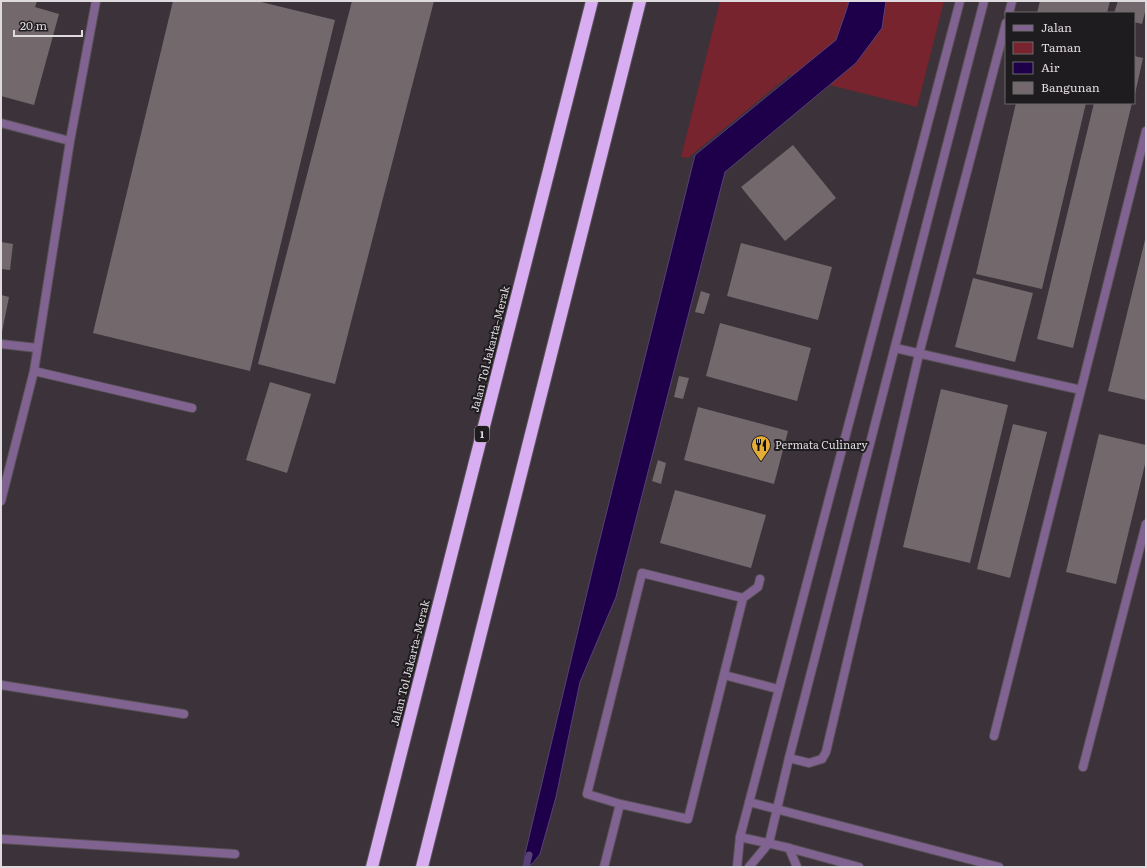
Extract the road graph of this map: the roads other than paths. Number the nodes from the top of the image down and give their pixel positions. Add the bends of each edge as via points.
1 (96, 1) edge
2 (592, 1) edge
3 (640, 1) edge
4 (960, 1) edge
5 (984, 1) edge
6 (1012, 1) edge
7 (1008, 12) edge
8 (1005, 26) edge
9 (1, 123) edge
10 (1146, 131) edge
11 (70, 141) junction
12 (1, 344) edge
13 (37, 348) junction
14 (895, 348) junction
15 (919, 354) junction
16 (34, 371) junction
17 (1081, 390) junction
18 (192, 408) dead end
19 (1, 501) edge
20 (1146, 524) edge
21 (760, 579) dead end
22 (743, 598) junction
23 (724, 675) junction
24 (1, 685) edge
25 (778, 689) junction
26 (184, 714) dead end
27 (994, 736) dead end
28 (789, 758) junction
29 (1083, 767) dead end
30 (749, 802) junction
31 (620, 804) junction
32 (777, 810) junction
33 (740, 837) junction
34 (1, 839) edge
35 (769, 843) junction
36 (790, 848) junction
37 (235, 854) dead end
38 (372, 867) edge
39 (422, 867) edge
40 (604, 867) edge
41 (737, 867) edge
42 (749, 867) edge
43 (797, 867) edge
44 (859, 867) edge
45 (999, 867) edge

1 - 11 street
2 - 38 highway, Jalan Tol Jakarta–Merak / 1
3 - 39 highway
4 - 25 street
5 - 14 street
6 - 7 street
8 - 15 street
9 - 11 street
10 - 17 street
11 - 13 street
12 - 13 street
13 - 16 street
14 - 15 street
14 - 28 street
15 - 17 street
15 - 28 street via 826,752 822,759 809,764
16 - 18 street
16 - 19 street
17 - 27 street
20 - 29 street
21 - 22 street via 758,587
22 - 23 street
22 - 31 street via 642,573 587,794
23 - 25 street
23 - 31 street via 688,819
24 - 26 street
25 - 30 street
28 - 32 street
30 - 32 street
30 - 33 street
31 - 40 street
32 - 35 street
32 - 45 street
33 - 35 street
33 - 41 street
34 - 37 street
35 - 36 street
35 - 42 street
36 - 43 street
36 - 44 street

